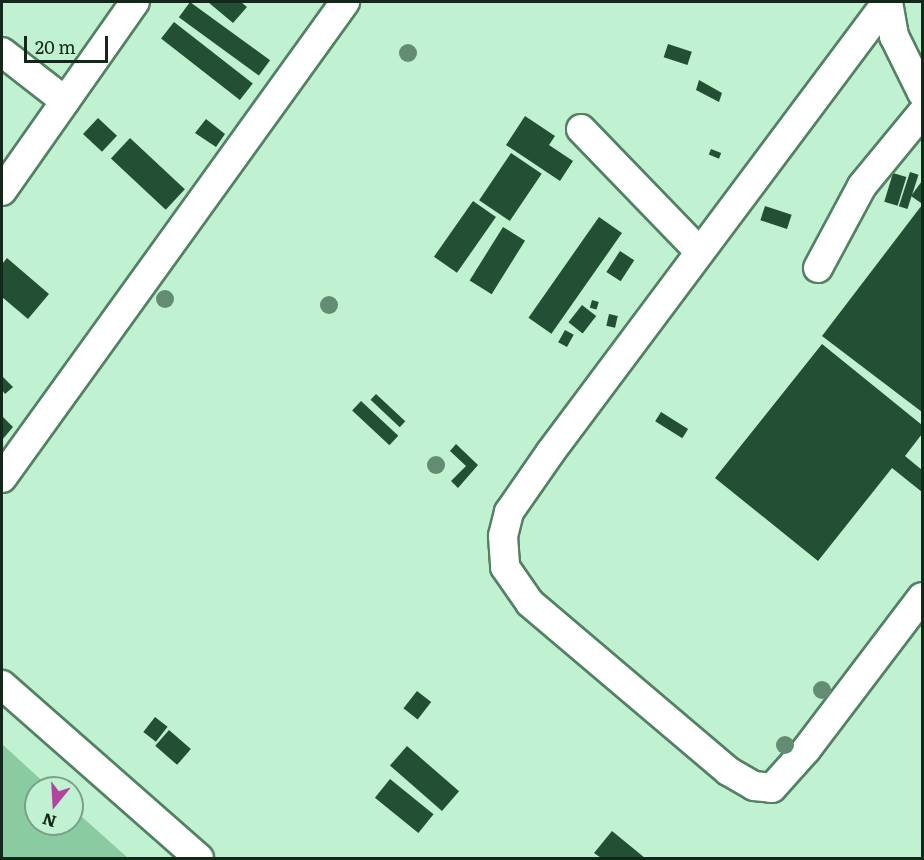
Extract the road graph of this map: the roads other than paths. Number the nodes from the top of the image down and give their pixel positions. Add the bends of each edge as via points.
1 (135, 2) edge
2 (345, 2) edge
3 (887, 2) edge
4 (2, 52) edge
5 (922, 93) edge
6 (65, 101) junction
7 (922, 113) edge
8 (581, 129) dead end
9 (2, 191) edge
10 (699, 251) junction
11 (818, 268) dead end
12 (2, 478) edge
13 (922, 597) edge
14 (2, 685) edge
15 (199, 858) edge

1 - 6 street
2 - 12 street
3 - 5 street via 894,36
3 - 10 street
4 - 6 street
6 - 9 street
7 - 11 street via 862,186
8 - 10 street
10 - 13 street via 509,512 503,536 505,567 530,603 719,764 754,786 772,788
14 - 15 street

